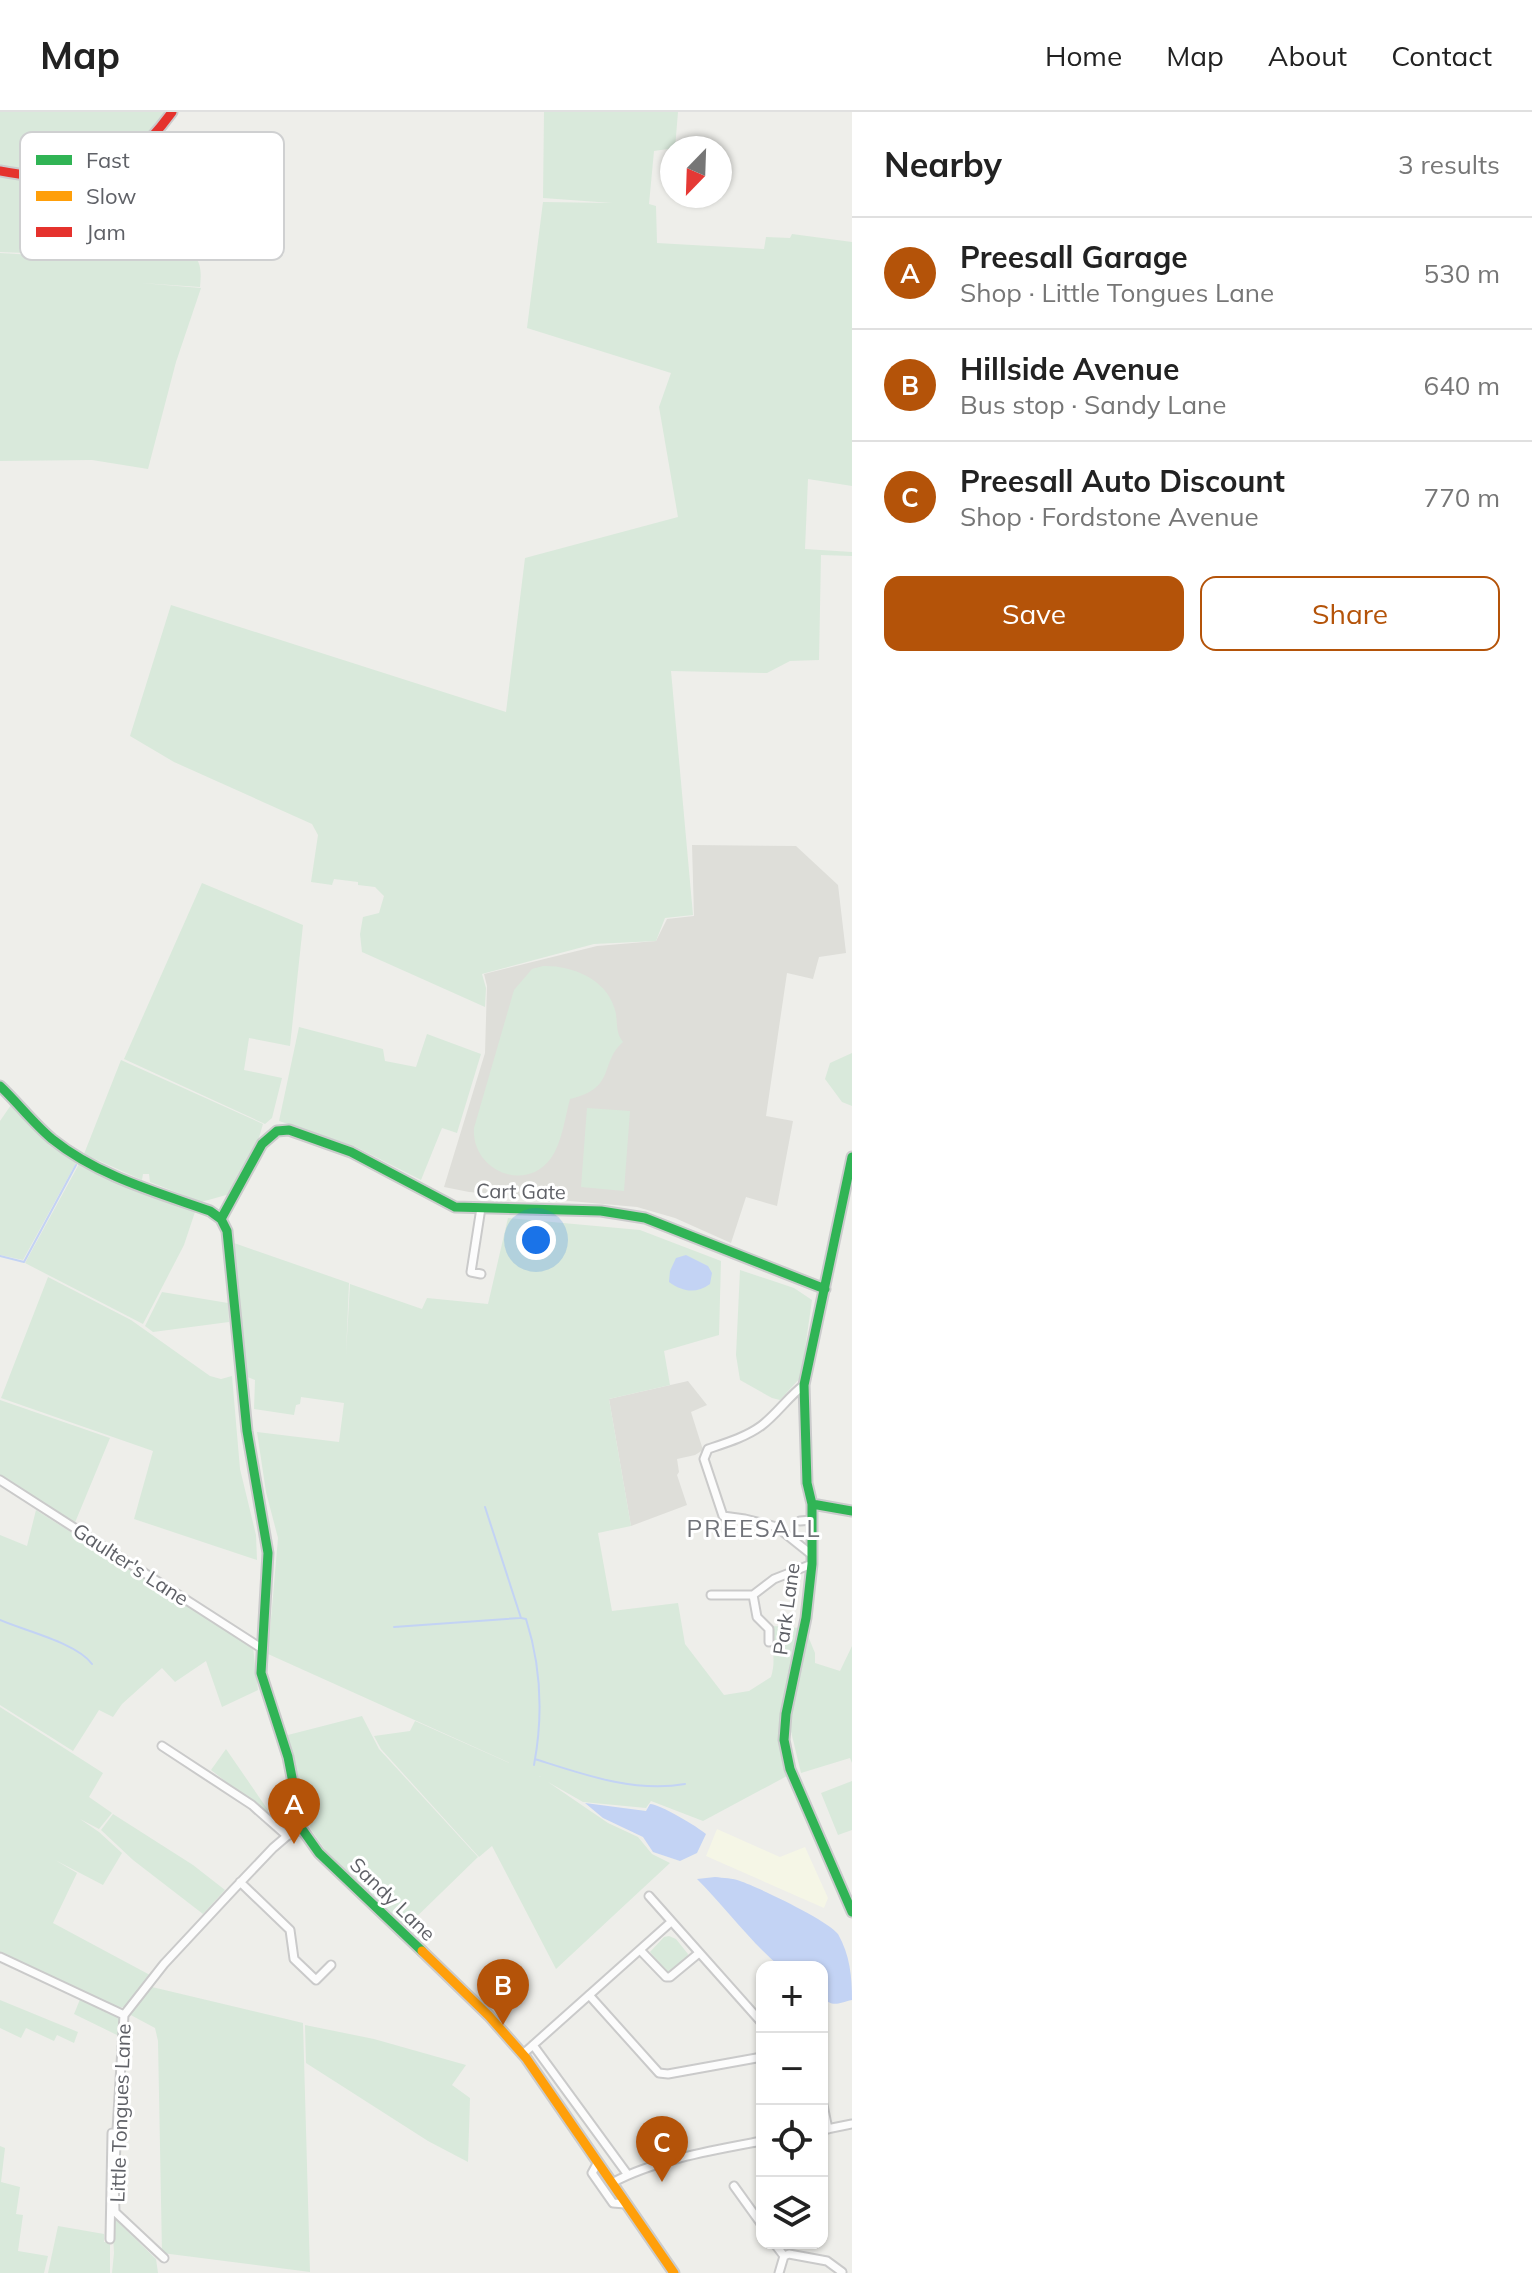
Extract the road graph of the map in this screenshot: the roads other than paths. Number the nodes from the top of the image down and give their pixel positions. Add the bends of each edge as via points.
1 (172, 112) edge
2 (156, 132) edge
3 (0, 171) edge
4 (20, 174) edge
5 (0, 1086) edge
6 (852, 1157) edge
7 (481, 1208) junction
8 (221, 1219) junction
9 (481, 1274) dead end
10 (825, 1289) junction
11 (804, 1385) junction
12 (0, 1480) edge
13 (812, 1504) junction
14 (852, 1511) edge
15 (812, 1520) junction
16 (800, 1521) dead end
17 (812, 1559) junction
18 (711, 1595) dead end
19 (753, 1595) junction
20 (769, 1642) dead end
21 (261, 1648) junction
22 (162, 1746) dead end
23 (302, 1829) junction
24 (287, 1836) junction
25 (240, 1882) junction
26 (649, 1896) dead end
27 (852, 1912) edge
28 (671, 1922) junction
29 (640, 1950) junction
30 (699, 1953) junction
31 (0, 1957) edge
32 (331, 1965) dead end
33 (589, 1995) junction
34 (124, 2015) junction
35 (756, 2016) edge
36 (533, 2045) junction
37 (523, 2054) junction
38 (756, 2058) edge
39 (118, 2116) junction
40 (852, 2124) edge
41 (828, 2129) edge
42 (756, 2142) edge
43 (598, 2162) junction
44 (628, 2175) junction
45 (612, 2183) junction
46 (734, 2186) dead end
47 (625, 2204) junction
48 (756, 2217) edge
49 (110, 2239) dead end
50 (779, 2249) edge
51 (784, 2256) junction
52 (164, 2258) dead end
53 (852, 2271) edge
54 (842, 2272) edge
55 (674, 2273) edge
56 (779, 2273) edge

1 - 2 main road
3 - 4 main road
5 - 8 main road via 54,1141 81,1158
6 - 10 main road, Park Lane
7 - 8 main road, Cart Gate via 455,1207 351,1152 289,1130 277,1131 262,1144
7 - 9 street via 471,1272
7 - 10 main road, Cart Gate via 601,1211 645,1218
8 - 21 main road, Sandy Lane via 227,1231 251,1464 268,1553
10 - 11 main road, Park Lane
11 - 13 main road, Park Lane
11 - 17 street via 763,1425 708,1449 704,1459 723,1516 777,1527
12 - 21 street, Gaulter's Lane
13 - 14 main road
13 - 15 main road, Park Lane
15 - 16 street
15 - 17 main road, Park Lane
17 - 19 street
17 - 27 main road, Park Lane via 784,1747
18 - 19 street
19 - 20 street via 757,1617 769,1629
21 - 23 main road, Sandy Lane via 261,1673 288,1757
22 - 24 street via 252,1805
23 - 24 street, Little Tongues Lane
23 - 37 main road, Sandy Lane via 319,1853
24 - 25 street, Little Tongues Lane
25 - 32 street via 290,1930 294,1959 316,1980
25 - 34 street, Little Tongues Lane
26 - 28 street
28 - 29 street
28 - 30 street
29 - 30 street via 666,1977
29 - 33 street
30 - 35 street
31 - 34 street
33 - 36 street
33 - 38 street via 659,2073
34 - 39 street, Little Tongues Lane
36 - 37 street
36 - 44 street
37 - 43 main road, Sandy Lane
39 - 49 street via 111,2154
39 - 52 street, Little Tongues Lane via 115,2212
40 - 41 street
42 - 44 street
43 - 45 main road, Sandy Lane
43 - 47 street via 592,2173 613,2203
44 - 45 street
45 - 47 main road, Sandy Lane
46 - 48 street
47 - 55 main road, Sandy Lane
50 - 51 street
51 - 54 street via 817,2258
51 - 56 street
53 - 54 street

